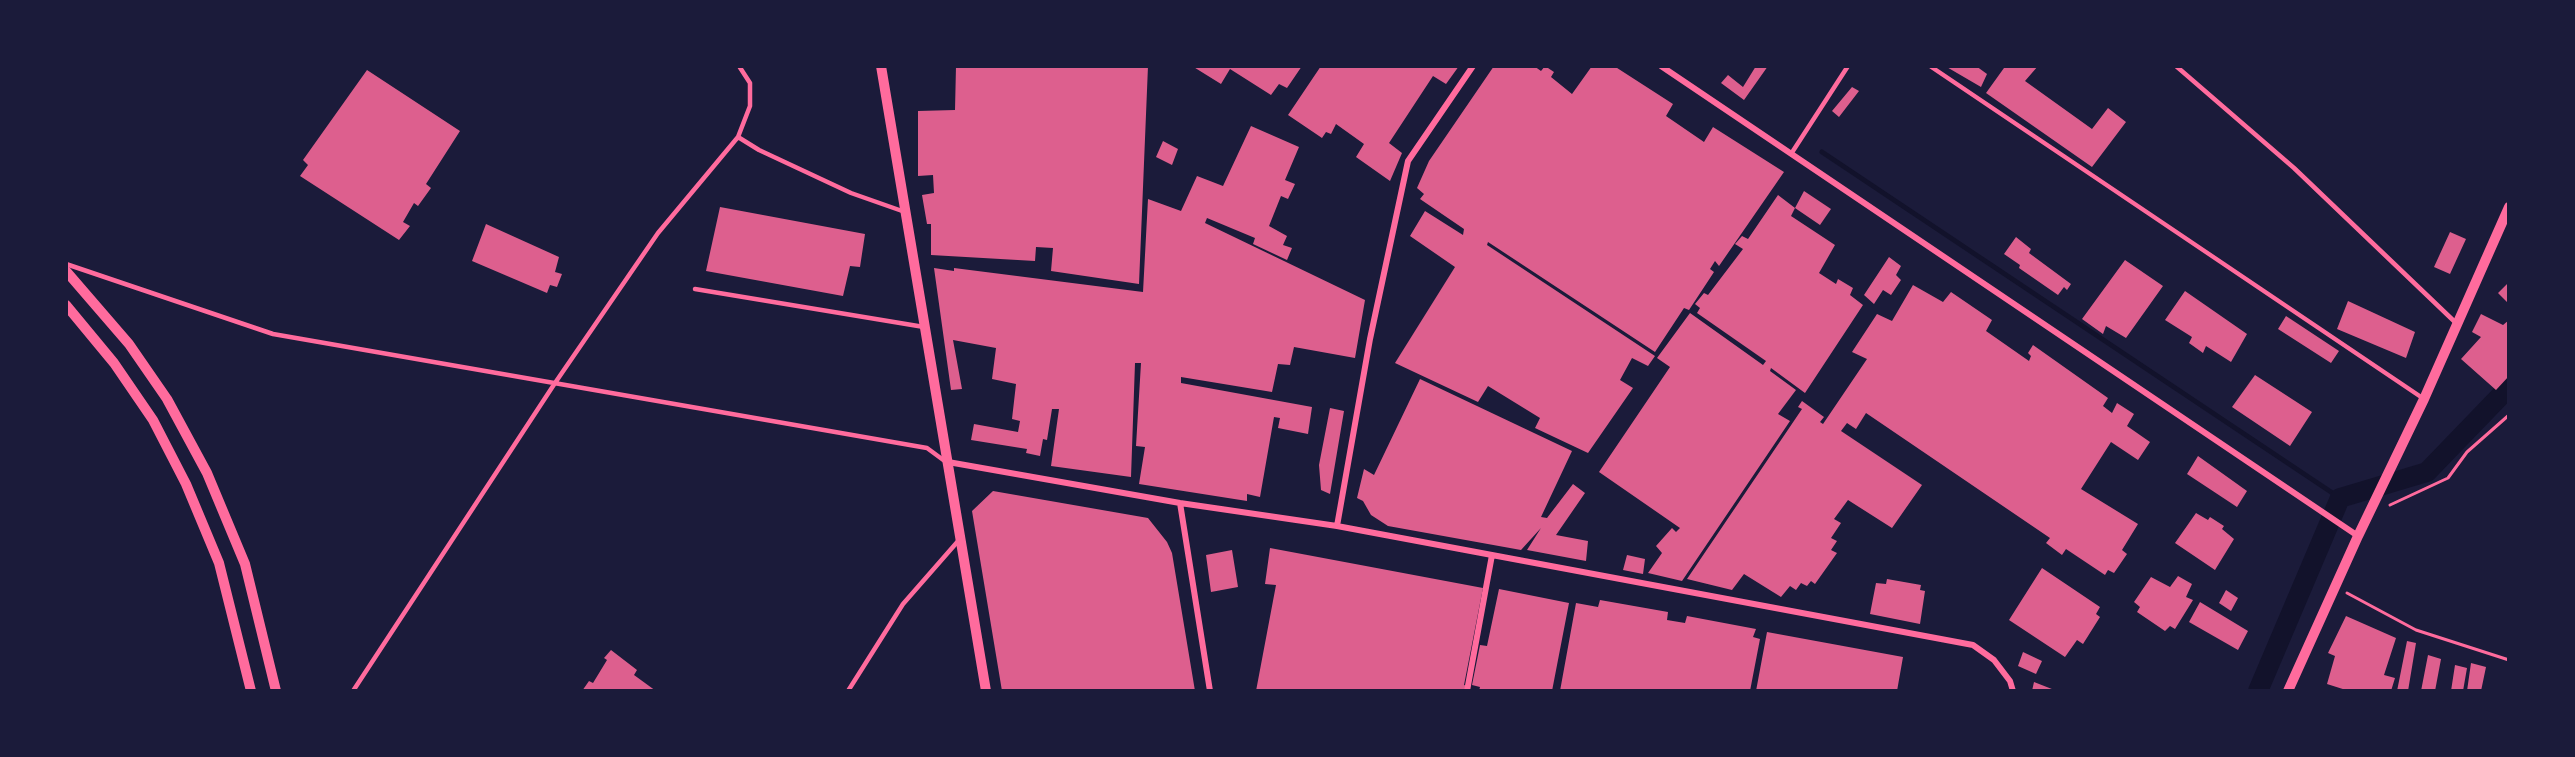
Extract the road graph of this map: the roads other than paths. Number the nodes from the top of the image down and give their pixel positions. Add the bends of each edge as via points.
1 (739, 66) edge
2 (881, 66) edge
3 (1473, 66) edge
4 (1661, 66) edge
5 (1848, 66) edge
6 (1930, 66) edge
7 (2176, 66) edge
8 (738, 137) junction
9 (1791, 155) junction
10 (2509, 207) edge
11 (906, 212) junction
12 (66, 264) edge
13 (66, 271) edge
14 (695, 289) dead end
15 (66, 305) edge
16 (2456, 323) junction
17 (924, 327) junction
18 (555, 383) junction
19 (2424, 399) junction
20 (947, 462) junction
21 (1180, 503) junction
22 (1337, 526) junction
23 (2358, 537) junction
24 (961, 538) junction
25 (1492, 555) junction
26 (251, 691) edge
27 (276, 691) edge
28 (353, 691) edge
29 (848, 691) edge
30 (986, 691) edge
31 (1210, 691) edge
32 (1467, 691) edge
33 (2013, 691) edge
34 (2288, 691) edge

1 - 8 lane via 750,83 750,106
2 - 11 street
3 - 22 street via 1408,161 1374,318
4 - 9 street
5 - 9 lane
6 - 19 lane
7 - 16 lane via 2294,168
8 - 11 lane via 851,193
8 - 18 lane via 658,233
9 - 23 street
10 - 16 street
11 - 17 street
12 - 18 lane via 273,334
13 - 27 street via 135,353 167,399 207,473 245,564
14 - 17 lane
15 - 26 street via 114,363 153,420 186,483 219,563
16 - 19 street
17 - 20 street
18 - 20 lane via 927,448
18 - 28 lane
19 - 23 street
20 - 21 street
20 - 24 street
21 - 22 street
21 - 31 street
22 - 25 street
23 - 34 street
24 - 29 lane via 903,604
24 - 30 street
25 - 32 street
25 - 33 street via 1973,645 1995,660

